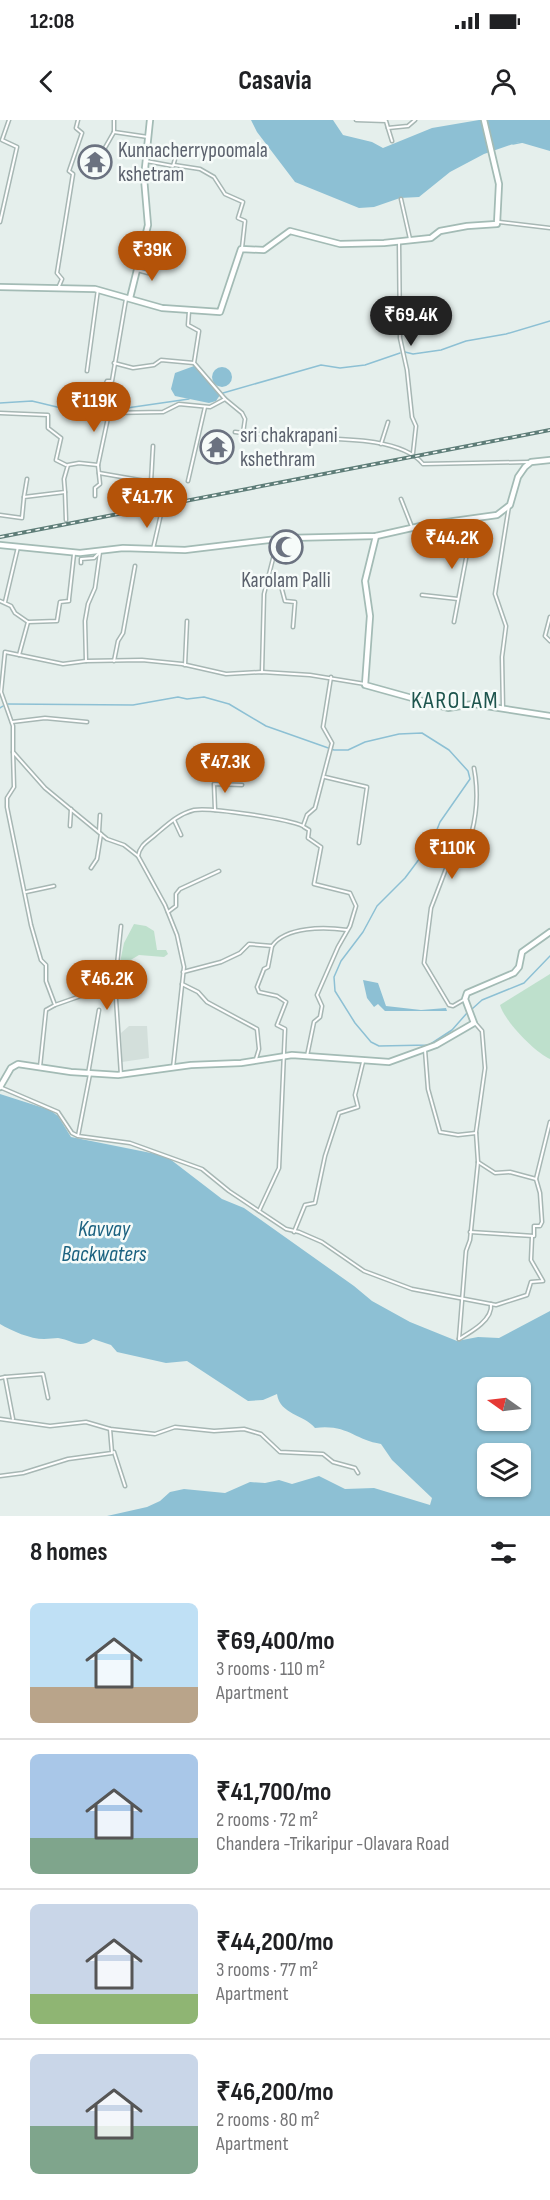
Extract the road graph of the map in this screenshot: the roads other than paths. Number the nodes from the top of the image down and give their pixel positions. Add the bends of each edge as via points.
1 (9, 120) edge
2 (78, 120) edge
3 (114, 120) edge
4 (150, 120) edge
5 (356, 120) edge
6 (415, 120) edge
7 (484, 120) edge
8 (388, 128) junction
9 (114, 132) junction
10 (148, 137) junction
11 (392, 141) dead end
12 (178, 149) dead end
13 (98, 160) dead end
14 (146, 161) junction
15 (174, 165) junction
16 (130, 176) dead end
17 (144, 178) junction
18 (401, 199) dead end
19 (0, 222) edge
20 (499, 222) junction
21 (550, 228) edge
22 (410, 239) junction
23 (399, 240) junction
24 (242, 248) junction
25 (151, 263) dead end
26 (137, 270) junction
27 (0, 287) edge
28 (58, 289) junction
29 (98, 290) junction
30 (128, 297) junction
31 (189, 308) junction
32 (114, 363) junction
33 (194, 363) junction
34 (87, 371) dead end
35 (225, 399) junction
36 (205, 407) junction
37 (109, 412) junction
38 (0, 413) edge
39 (388, 422) dead end
40 (235, 432) dead end
41 (243, 433) junction
42 (381, 444) junction
43 (153, 446) dead end
44 (413, 453) junction
45 (550, 460) edge
46 (531, 462) junction
47 (68, 465) junction
48 (98, 465) junction
49 (99, 473) junction
50 (27, 479) dead end
51 (188, 481) dead end
52 (151, 482) junction
53 (64, 492) junction
54 (95, 496) dead end
55 (24, 497) junction
56 (400, 499) dead end
57 (149, 504) dead end
58 (510, 505) junction
59 (161, 514) dead end
60 (0, 515) edge
61 (66, 520) dead end
62 (470, 520) junction
63 (410, 529) junction
64 (376, 536) junction
65 (279, 538) junction
66 (0, 545) edge
67 (18, 546) junction
68 (153, 549) junction
69 (101, 550) junction
70 (74, 553) junction
71 (81, 563) dead end
72 (135, 566) dead end
73 (266, 585) junction
74 (422, 595) dead end
75 (458, 599) junction
76 (0, 601) edge
77 (5, 602) junction
78 (550, 617) edge
79 (187, 621) dead end
80 (28, 622) junction
81 (454, 622) dead end
82 (293, 627) dead end
83 (550, 641) edge
84 (19, 655) junction
85 (86, 661) junction
86 (114, 661) junction
87 (185, 665) junction
88 (262, 672) junction
89 (331, 677) junction
90 (365, 684) junction
91 (5, 702) junction
92 (0, 704) edge
93 (503, 709) junction
94 (550, 717) edge
95 (12, 722) junction
96 (87, 722) dead end
97 (13, 752) junction
98 (474, 768) dead end
99 (325, 777) junction
100 (242, 785) dead end
101 (70, 809) junction
102 (215, 810) junction
103 (100, 815) dead end
104 (174, 820) junction
105 (70, 826) dead end
106 (303, 826) junction
107 (100, 833) junction
108 (181, 835) dead end
109 (359, 843) dead end
110 (138, 856) junction
111 (91, 868) dead end
112 (219, 872) dead end
113 (54, 886) dead end
114 (26, 892) junction
115 (168, 912) junction
116 (121, 926) dead end
117 (348, 931) junction
118 (550, 932) edge
119 (272, 946) junction
120 (183, 972) junction
121 (115, 984) junction
122 (182, 984) junction
123 (465, 999) junction
124 (55, 1005) junction
125 (99, 1010) dead end
126 (474, 1023) junction
127 (425, 1050) junction
128 (283, 1056) junction
129 (307, 1056) junction
130 (364, 1060) junction
131 (256, 1061) junction
132 (40, 1067) junction
133 (173, 1068) junction
134 (89, 1074) junction
135 (121, 1075) junction
136 (0, 1087) edge
137 (550, 1122) edge
138 (476, 1133) junction
139 (78, 1136) junction
140 (478, 1162) junction
141 (536, 1179) junction
142 (259, 1211) junction
143 (294, 1232) junction
144 (470, 1232) junction
145 (532, 1237) junction
146 (462, 1300) junction
147 (491, 1304) junction
148 (5, 1377) junction
149 (0, 1378) edge
150 (48, 1398) dead end
151 (0, 1419) edge
152 (13, 1419) junction
153 (110, 1429) junction
154 (114, 1452) junction
155 (358, 1473) dead end
156 (0, 1476) edge
157 (125, 1486) dead end

1 - 19 street via 2,139 17,147
2 - 28 street via 76,128 82,133 69,171 73,174 72,192 57,273 62,279
3 - 9 street
4 - 10 main road
5 - 8 street via 386,121
6 - 8 street via 408,126
7 - 20 main road via 500,195
8 - 11 street
9 - 10 street
9 - 13 street
10 - 14 main road
12 - 15 street
14 - 15 street
14 - 17 main road
15 - 24 street via 200,169 214,177 225,194 243,202 238,218 245,221
16 - 17 street
17 - 26 main road via 148,225
18 - 22 street
20 - 21 street
20 - 22 main road
22 - 23 main road
23 - 24 main road via 340,244 295,231 285,233 264,250
23 - 44 street via 400,338 416,426
24 - 31 main road via 222,311
25 - 26 street via 148,273
26 - 30 main road
27 - 28 main road
28 - 29 main road
29 - 30 main road
29 - 34 street
30 - 31 main road via 162,308
30 - 32 street
31 - 33 street via 188,325 199,331
32 - 33 street via 133,368 161,360
32 - 37 street via 112,381 106,383
33 - 35 street
35 - 36 street
35 - 41 street via 245,419
36 - 37 street via 179,404 163,412
36 - 51 street
37 - 48 street
38 - 47 street via 48,415 48,428 61,438 56,460
39 - 42 street
40 - 41 street
41 - 42 street
42 - 44 street
43 - 52 street
44 - 46 street via 423,464
45 - 46 main road
46 - 58 main road via 518,477
47 - 48 street
47 - 53 street
48 - 49 street
49 - 52 street
49 - 54 street
50 - 55 street
52 - 57 street
53 - 55 street
53 - 61 street
55 - 60 street via 22,518
56 - 63 street
58 - 62 main road via 497,515
58 - 93 street via 495,594 506,626
59 - 68 street
62 - 63 main road
62 - 75 street
63 - 64 main road
64 - 65 main road
64 - 90 main road via 365,581 370,616
65 - 68 main road via 196,549
65 - 73 street
66 - 67 main road
67 - 70 main road
67 - 77 street
68 - 69 main road
69 - 70 main road
69 - 71 street via 94,558 81,559
69 - 85 street via 85,621
70 - 80 street via 69,601 60,602 57,621
72 - 86 street
73 - 82 street via 281,586 285,601 295,602
73 - 88 street
74 - 75 street
75 - 81 street
76 - 77 street
77 - 80 street
78 - 83 street via 545,636
79 - 87 street
80 - 84 street
84 - 85 street via 63,664
84 - 91 street via 4,652 1,692
85 - 86 street
86 - 87 street
87 - 88 street via 226,674
88 - 89 street
89 - 90 street
89 - 99 street via 322,716 324,732 332,740
90 - 93 main road via 448,708 473,704
91 - 92 street
91 - 95 street
93 - 94 main road
95 - 96 street via 45,718
95 - 97 street
97 - 101 street
97 - 114 street via 14,788 7,798 7,807
98 - 123 street via 478,793 473,831 469,842 456,846 434,898 424,963 449,1005
99 - 106 street via 313,812 307,815
99 - 109 street via 367,787
100 - 102 street via 214,784
101 - 105 street
101 - 107 street
102 - 104 street via 193,810
102 - 106 street via 288,820
103 - 107 street
104 - 108 street
104 - 110 street via 141,846
106 - 117 street via 309,830 308,838 321,847 314,884 350,894 356,901
107 - 110 street
107 - 111 street via 97,859
110 - 115 street
112 - 115 street via 180,889 176,906
113 - 114 street
114 - 124 street via 31,925
115 - 120 street
116 - 121 street
117 - 119 street via 290,931
117 - 129 street via 317,995 322,1006 320,1017 314,1022
118 - 123 main road via 522,952 514,973 469,992
119 - 120 street via 249,944 221,962
119 - 128 street via 268,967 257,987 259,992 286,1002 278,1025 285,1029
120 - 122 street
121 - 124 street
121 - 135 street
122 - 131 street via 257,1029
122 - 133 street
123 - 126 main road
124 - 132 street via 46,1010
125 - 134 street
126 - 127 main road
126 - 138 street via 482,1031 485,1068
127 - 130 main road via 389,1062
127 - 138 street via 428,1089 440,1132 458,1136
128 - 129 main road
128 - 131 main road
128 - 142 street via 279,1168
129 - 130 main road
130 - 143 street via 355,1095 358,1107 339,1113 324,1156 315,1203 305,1205
131 - 133 main road
132 - 134 main road
132 - 136 main road via 14,1065
133 - 135 main road
134 - 135 main road
134 - 139 street
136 - 139 street via 58,1112
137 - 141 street
138 - 140 street
139 - 142 street via 130,1143 175,1157 202,1169
140 - 141 street via 495,1173 510,1172
140 - 144 street
141 - 145 street via 542,1219 541,1225 534,1226
142 - 143 street
143 - 146 street via 322,1242 364,1271 424,1293
144 - 145 street
144 - 146 street
145 - 147 street via 531,1260 543,1281 531,1282 528,1293 520,1298
146 - 147 street
146 - 147 street via 459,1339 488,1317
148 - 149 street
148 - 150 street via 43,1374
148 - 152 street
151 - 152 street
152 - 153 street via 50,1426 86,1422
153 - 154 street
153 - 155 street via 155,1434 176,1427 243,1429 261,1434 280,1452 323,1454
154 - 156 street
154 - 157 street

